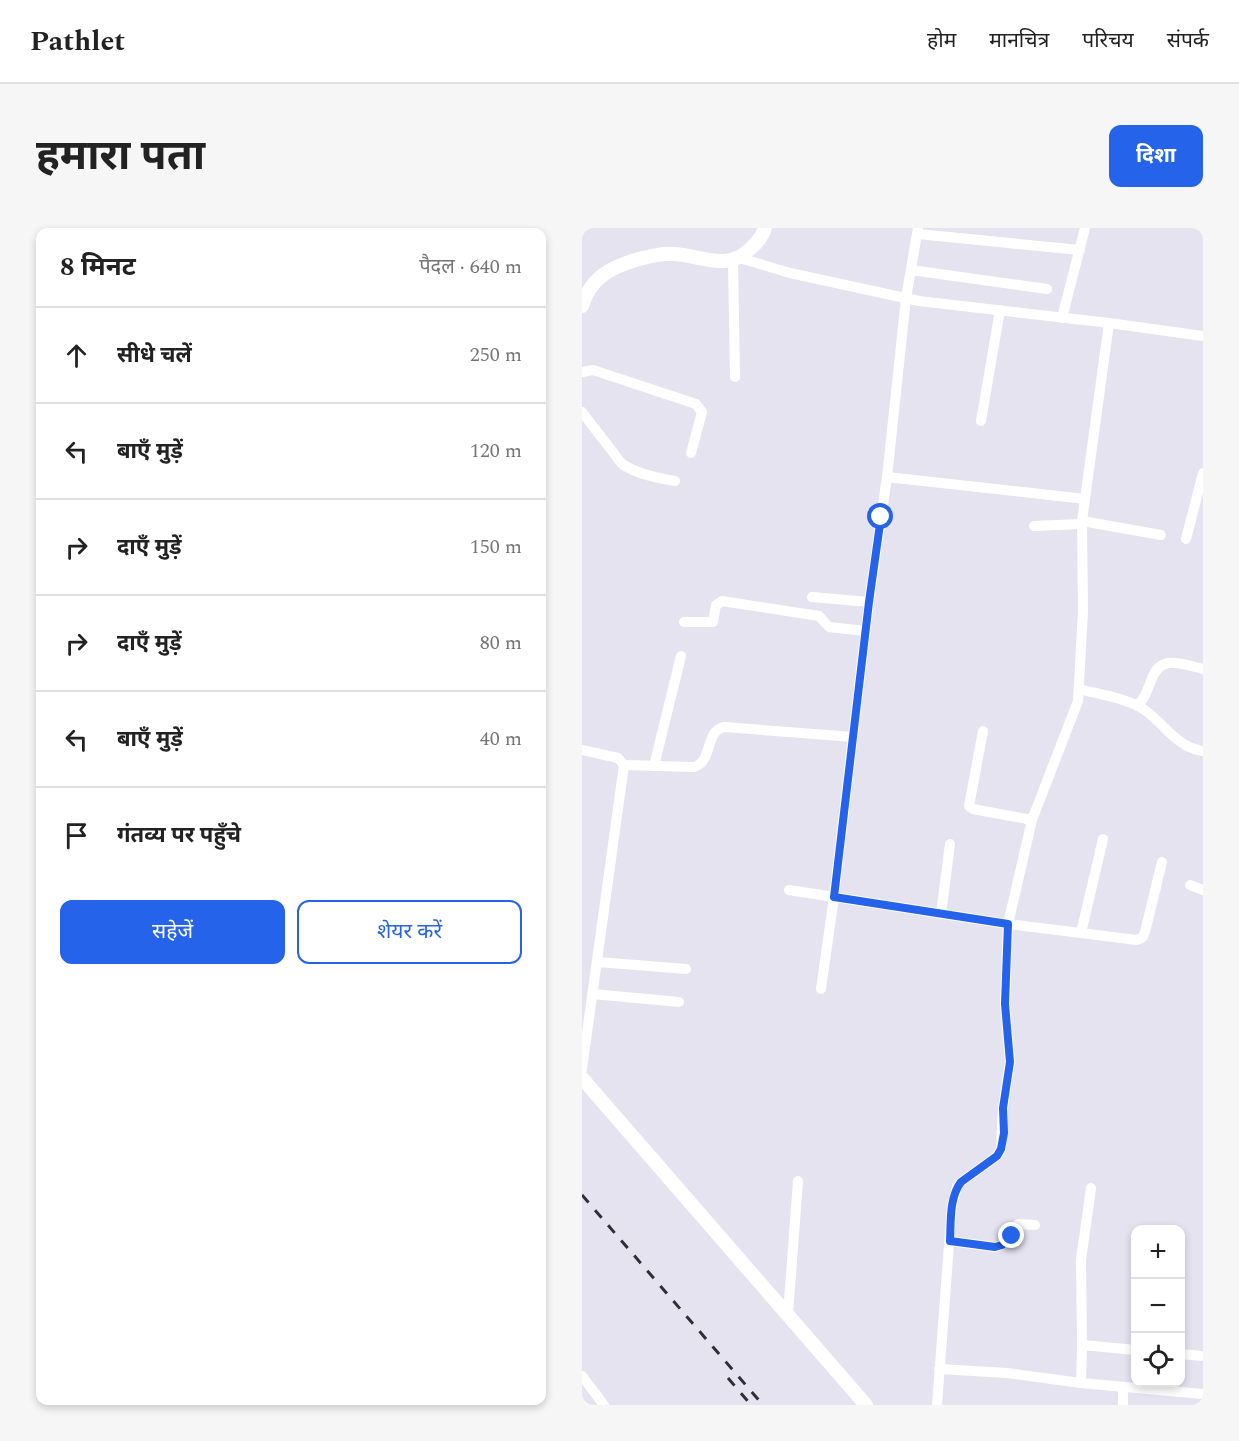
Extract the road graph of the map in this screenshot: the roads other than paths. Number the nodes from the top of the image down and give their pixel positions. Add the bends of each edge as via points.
1 (1086, 228) edge
2 (763, 229) edge
3 (918, 231) edge
4 (949, 232) edge
5 (1080, 250) junction
6 (737, 259) junction
7 (911, 270) junction
8 (1047, 289) dead end
9 (906, 298) junction
10 (582, 306) edge
11 (1000, 310) junction
12 (1062, 318) junction
13 (1109, 323) junction
14 (1203, 336) edge
15 (582, 372) edge
16 (735, 377) dead end
17 (584, 419) edge
18 (981, 421) dead end
19 (691, 453) dead end
20 (1203, 474) edge
21 (887, 477) junction
22 (675, 481) dead end
23 (1085, 499) junction
24 (1082, 522) junction
25 (1035, 526) dead end
26 (1161, 535) dead end
27 (1186, 539) dead end
28 (812, 597) dead end
29 (869, 602) junction
30 (684, 622) dead end
31 (865, 631) junction
32 (681, 656) dead end
33 (1203, 669) edge
34 (1080, 689) junction
35 (1137, 706) junction
36 (984, 731) dead end
37 (853, 737) junction
38 (582, 750) edge
39 (1203, 751) edge
40 (624, 765) junction
41 (654, 766) junction
42 (1032, 820) junction
43 (1103, 839) dead end
44 (950, 844) dead end
45 (1162, 862) dead end
46 (1190, 885) dead end
47 (789, 890) dead end
48 (1203, 890) edge
49 (834, 897) junction
50 (941, 914) junction
51 (1008, 924) junction
52 (1081, 933) junction
53 (598, 962) junction
54 (686, 969) dead end
55 (821, 989) dead end
56 (593, 994) junction
57 (679, 1002) dead end
58 (582, 1069) edge
59 (582, 1078) edge
60 (798, 1181) dead end
61 (1091, 1188) dead end
62 (1035, 1225) dead end
63 (950, 1241) junction
64 (788, 1314) junction
65 (1082, 1345) junction
66 (1131, 1350) edge
67 (1185, 1354) edge
68 (1203, 1356) edge
69 (939, 1369) junction
70 (582, 1376) edge
71 (1081, 1383) junction
72 (1123, 1387) junction
73 (1203, 1394) edge
74 (1191, 1400) edge
75 (604, 1405) edge
76 (866, 1405) edge
77 (937, 1405) edge
78 (1123, 1405) edge

1 - 5 street
2 - 6 street via 759,240
3 - 4 street
3 - 7 street
4 - 5 street
5 - 12 street
6 - 9 street
6 - 10 street via 719,262 665,254 622,264 596,279
6 - 16 street
7 - 8 street
7 - 9 street
9 - 11 street
9 - 21 street
11 - 12 street
11 - 18 street
12 - 13 street
13 - 14 street
13 - 23 street
15 - 19 street via 593,370 696,404 702,412
17 - 22 street via 622,464
20 - 27 street
21 - 23 street
21 - 29 street
23 - 24 street
24 - 25 street
24 - 26 street
24 - 34 street
28 - 29 street
29 - 31 street
30 - 31 street via 713,622 716,605 722,602 819,616 829,627
31 - 37 street
32 - 41 street
33 - 35 street via 1162,664 1156,668 1146,695
34 - 35 street
34 - 42 street
35 - 39 street via 1185,745
36 - 42 street via 969,806
37 - 41 street via 718,728 700,765
37 - 49 street
38 - 40 street via 618,758
40 - 41 street
40 - 53 street
42 - 51 street
43 - 52 street
44 - 50 street
45 - 52 street via 1143,937 1137,940
46 - 48 street
47 - 49 street
49 - 50 street
49 - 55 street
50 - 51 street
51 - 52 street
51 - 63 street via 1005,1004 1010,1062 1003,1108 1004,1133 997,1156 957,1187
53 - 54 street
53 - 56 street
56 - 57 street
56 - 58 street
59 - 64 street
60 - 64 street
61 - 65 street via 1081,1260
62 - 63 street via 1018,1224 1010,1240 995,1247
63 - 69 street
64 - 76 street
65 - 66 street
65 - 71 street
67 - 68 street
69 - 71 street
69 - 77 street
70 - 75 street
71 - 72 street
72 - 74 street
72 - 78 street
73 - 74 street

